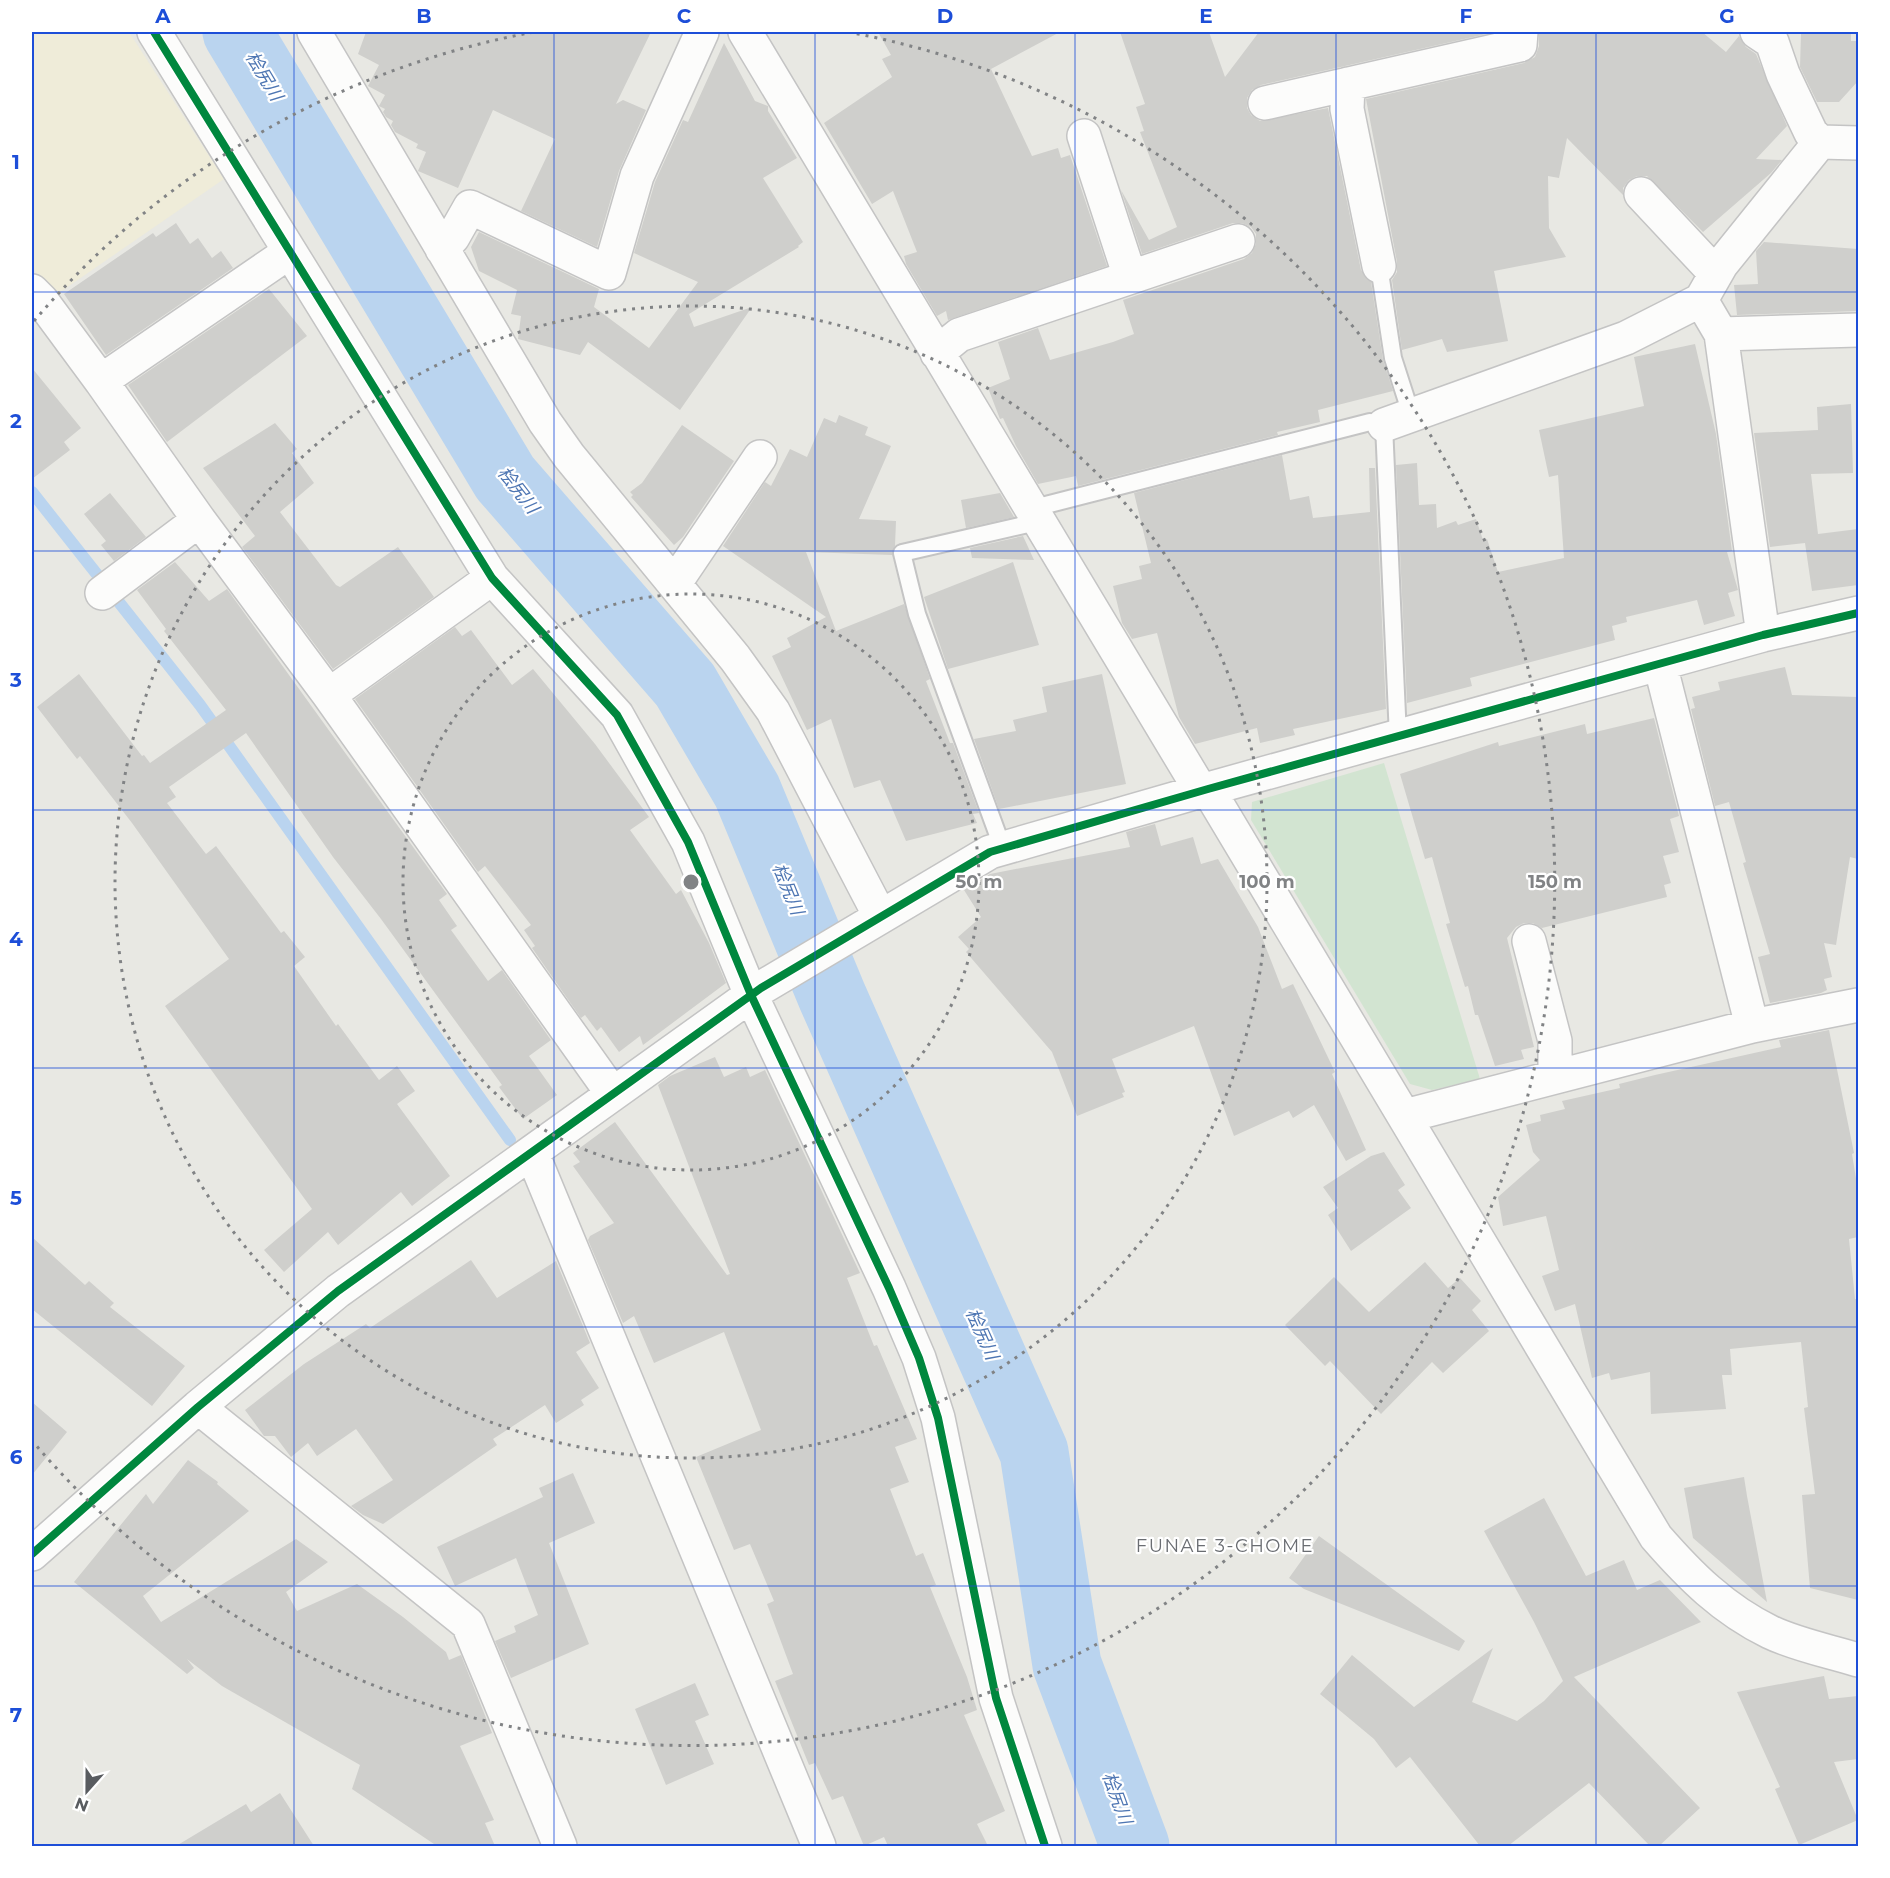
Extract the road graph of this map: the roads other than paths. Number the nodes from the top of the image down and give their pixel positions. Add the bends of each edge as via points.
1 (154, 32) edge
2 (314, 32) edge
3 (702, 32) edge
4 (745, 32) edge
5 (1521, 32) edge
6 (1757, 32) edge
7 (1348, 84) junction
8 (1265, 103) dead end
9 (1084, 136) dead end
10 (1820, 142) junction
11 (1858, 143) edge
12 (1641, 194) dead end
13 (1238, 241) dead end
14 (442, 249) junction
15 (288, 253) junction
16 (1379, 266) joint
17 (1130, 278) junction
18 (1709, 287) junction
19 (32, 291) edge
20 (1858, 330) edge
21 (1721, 334) junction
22 (936, 353) junction
23 (101, 381) junction
24 (1398, 419) junction
25 (760, 457) dead end
26 (1033, 515) junction
27 (199, 520) junction
28 (492, 578) junction
29 (675, 583) junction
30 (112, 586) dead end
31 (1858, 613) edge
32 (1763, 635) junction
33 (1660, 664) junction
34 (329, 695) junction
35 (1398, 737) junction
36 (1204, 790) junction
37 (1003, 849) junction
38 (874, 919) junction
39 (1529, 941) dead end
40 (756, 991) junction
41 (1858, 1005) edge
42 (1752, 1026) junction
43 (1555, 1077) junction
44 (612, 1093) junction
45 (1405, 1116) junction
46 (532, 1153) junction
47 (198, 1407) junction
48 (32, 1554) edge
49 (1858, 1660) edge
50 (560, 1846) edge
51 (819, 1846) edge
52 (1044, 1846) edge

1 - 15 street
2 - 14 street
3 - 14 street via 637,176 609,273 470,207
4 - 22 street
5 - 7 street via 1520,45
6 - 10 street via 1772,42 1811,133
7 - 8 street
7 - 16 street via 1347,109
9 - 17 street
10 - 11 street
10 - 18 street
12 - 18 street
13 - 17 street
14 - 29 street via 545,422
15 - 23 street
15 - 28 street
16 - 24 lane
17 - 22 street via 959,335
18 - 21 street
18 - 24 street via 1626,338
19 - 23 street
20 - 21 street
21 - 32 street
22 - 26 street
23 - 27 street
24 - 26 lane via 1370,422
24 - 35 lane
25 - 29 street
26 - 36 street
26 - 37 lane via 902,553 917,614
27 - 30 street
27 - 34 street
28 - 34 street
28 - 40 street via 617,715 688,842
29 - 38 street via 772,711
31 - 32 street
32 - 33 street
33 - 35 street
33 - 42 street
34 - 44 street
35 - 36 street
36 - 37 street
36 - 45 street
37 - 38 street via 990,852
38 - 40 street
39 - 43 street via 1555,1041
40 - 44 street
40 - 52 street via 919,1358 939,1418 996,1698
41 - 42 street
42 - 43 street
43 - 45 street
44 - 46 street
45 - 49 street via 1656,1537 1706,1591 1734,1612 1771,1633
46 - 47 street via 338,1291
46 - 51 street
47 - 48 street
47 - 50 street via 468,1624

